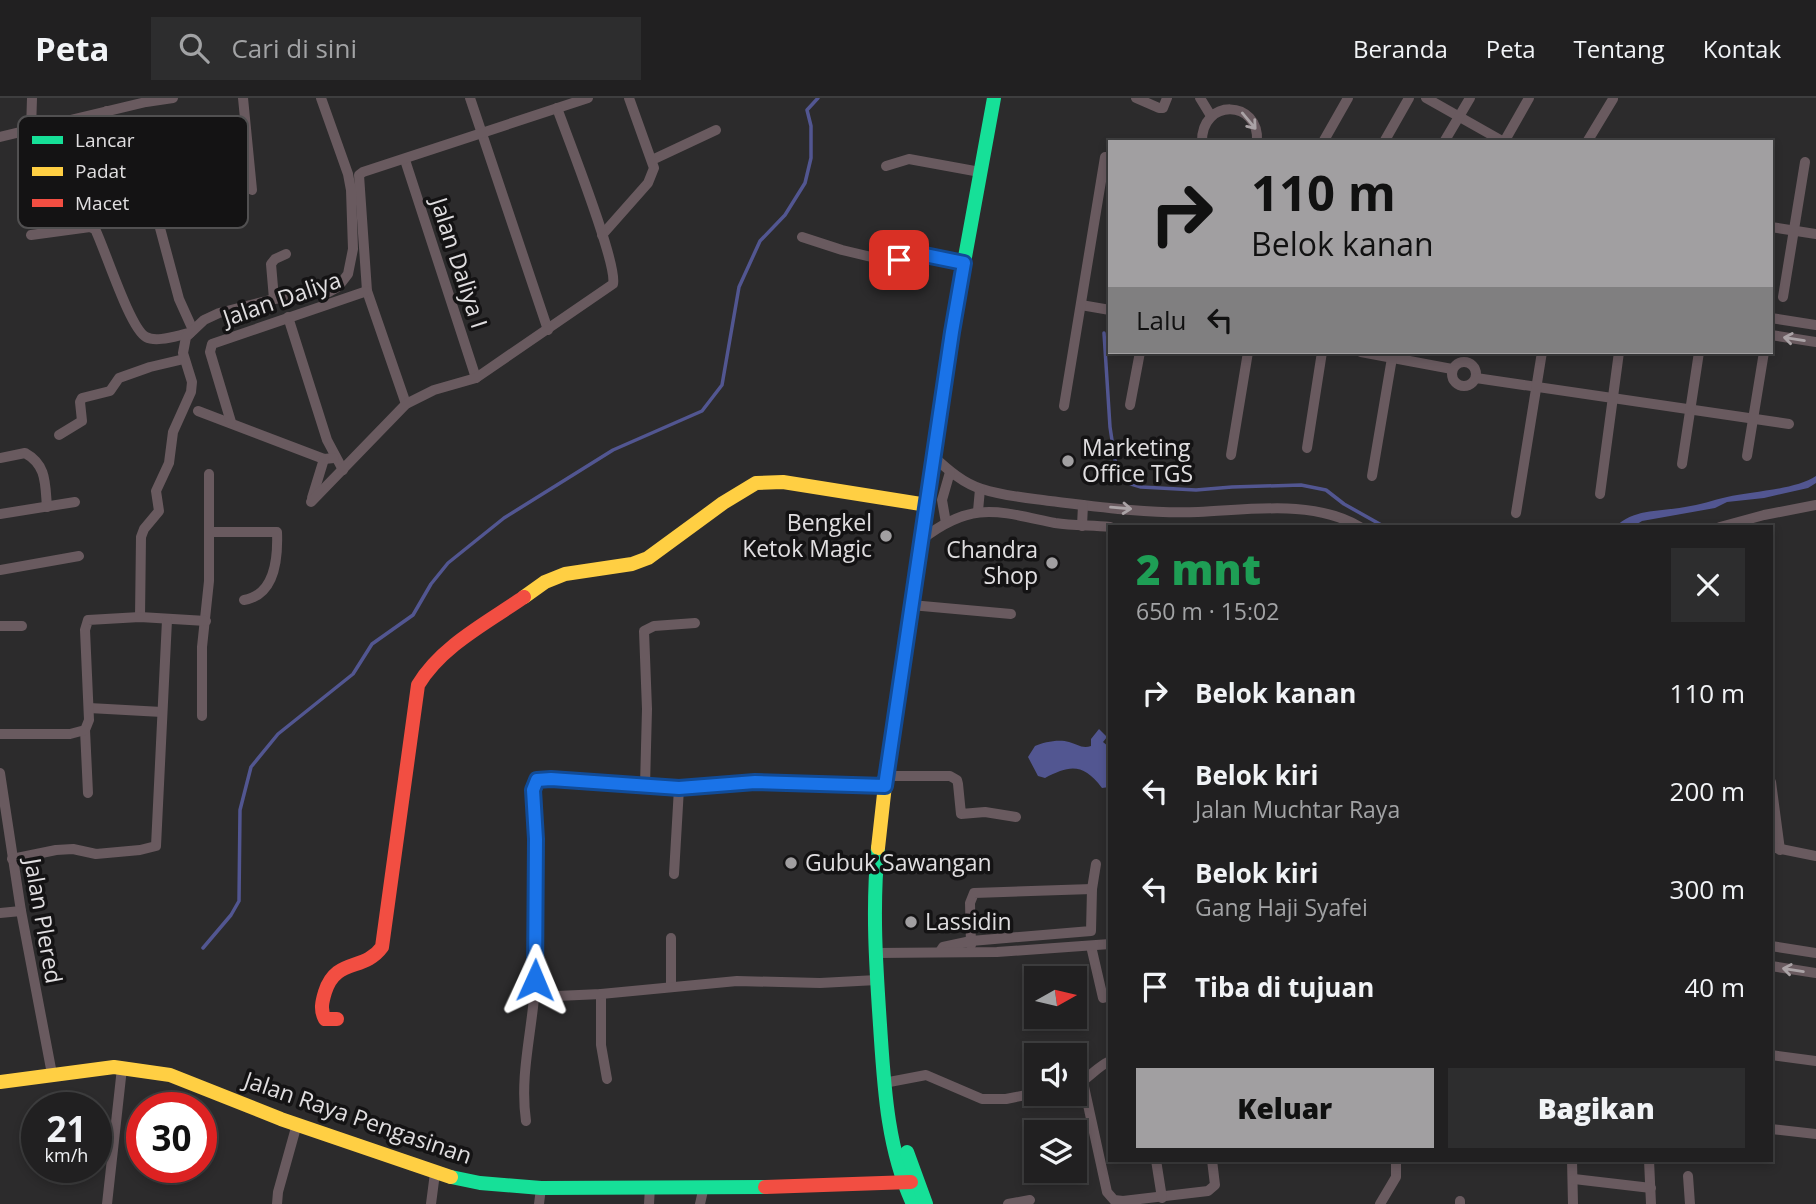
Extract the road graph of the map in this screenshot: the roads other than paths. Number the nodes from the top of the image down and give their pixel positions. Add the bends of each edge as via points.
1 (32, 98) edge
2 (173, 98) edge
3 (243, 98) edge
4 (321, 98) edge
5 (470, 98) edge
6 (588, 98) edge
7 (629, 98) edge
8 (994, 98) edge
9 (1136, 98) edge
10 (1167, 98) edge
11 (1200, 98) edge
12 (1219, 98) edge
13 (1348, 98) edge
14 (1409, 98) edge
15 (1426, 98) edge
16 (1470, 98) edge
17 (1529, 98) edge
18 (1613, 99) edge
19 (557, 108) junction
20 (1225, 109) junction
21 (107, 111) junction
22 (31, 116) edge
23 (87, 116) edge
24 (108, 116) edge
25 (245, 116) edge
26 (1211, 116) junction
27 (1459, 116) junction
28 (716, 130) dead end
29 (18, 133) edge
30 (482, 134) junction
31 (0, 136) edge
32 (1202, 140) edge
33 (1257, 140) edge
34 (1324, 140) edge
35 (1385, 140) edge
36 (1445, 140) edge
37 (1501, 140) edge
38 (1505, 140) edge
39 (1588, 140) edge
40 (248, 149) edge
41 (1105, 157) dead end
42 (405, 160) junction
43 (652, 160) junction
44 (1805, 162) dead end
45 (886, 166) dead end
46 (980, 173) junction
47 (252, 190) dead end
48 (1773, 227) edge
49 (83, 228) edge
50 (92, 228) edge
51 (160, 228) dead end
52 (1794, 231) junction
53 (1816, 234) edge
54 (31, 235) dead end
55 (602, 235) junction
56 (802, 237) dead end
57 (286, 254) dead end
58 (964, 263) junction
59 (367, 291) junction
60 (1783, 297) dead end
61 (275, 299) junction
62 (1081, 305) junction
63 (1108, 310) edge
64 (288, 317) junction
65 (1773, 318) edge
66 (1816, 325) edge
67 (548, 330) junction
68 (191, 332) junction
69 (1773, 335) edge
70 (1816, 342) edge
71 (1140, 354) edge
72 (1248, 354) edge
73 (1322, 354) edge
74 (1392, 354) edge
75 (1474, 354) edge
76 (1542, 354) edge
77 (1619, 354) edge
78 (1699, 354) edge
79 (1764, 354) edge
80 (184, 359) junction
81 (1457, 361) edge
82 (1472, 365) junction
83 (476, 378) junction
84 (1476, 378) junction
85 (1537, 387) junction
86 (1613, 398) junction
87 (406, 404) junction
88 (1130, 405) dead end
89 (1064, 406) dead end
90 (1690, 410) junction
91 (198, 411) dead end
92 (1753, 419) junction
93 (231, 422) junction
94 (1789, 424) dead end
95 (59, 435) dead end
96 (1307, 448) dead end
97 (1231, 455) dead end
98 (933, 456) junction
99 (1747, 456) dead end
100 (0, 458) edge
101 (329, 458) junction
102 (1682, 464) dead end
103 (342, 470) junction
104 (950, 472) junction
105 (209, 474) dead end
106 (1372, 476) dead end
107 (981, 489) junction
108 (1600, 494) dead end
109 (1040, 499) junction
110 (75, 502) dead end
111 (927, 505) junction
112 (1083, 505) junction
113 (1816, 505) edge
114 (47, 507) junction
115 (978, 511) junction
116 (1516, 513) dead end
117 (0, 514) edge
118 (1034, 518) junction
119 (946, 523) junction
120 (1736, 524) edge
121 (1356, 525) edge
122 (1082, 526) junction
123 (1108, 527) edge
124 (209, 532) junction
125 (921, 540) junction
126 (79, 556) dead end
127 (0, 570) edge
128 (244, 600) dead end
129 (911, 605) junction
130 (1010, 614) dead end
131 (140, 617) junction
132 (167, 620) junction
133 (206, 621) junction
134 (695, 623) dead end
135 (0, 626) edge
136 (22, 626) dead end
137 (89, 708) junction
138 (162, 712) junction
139 (202, 716) dead end
140 (85, 730) junction
141 (0, 734) edge
142 (0, 774) edge
143 (886, 781) junction
144 (645, 786) junction
145 (679, 788) junction
146 (88, 793) dead end
147 (1773, 808) edge
148 (1016, 817) dead end
149 (1776, 848) edge
150 (1816, 856) edge
151 (12, 859) junction
152 (1096, 864) dead end
153 (674, 874) dead end
154 (1092, 889) junction
155 (21, 911) junction
156 (0, 913) edge
157 (671, 938) dead end
158 (971, 941) junction
159 (1108, 944) edge
160 (1091, 946) junction
161 (1773, 946) edge
162 (941, 952) junction
163 (971, 952) junction
164 (875, 953) junction
165 (1816, 953) edge
166 (1773, 966) edge
167 (1816, 973) edge
168 (877, 980) junction
169 (671, 986) junction
170 (601, 993) junction
171 (535, 997) junction
172 (1103, 998) dead end
173 (337, 1019) dead end
174 (1773, 1055) edge
175 (1816, 1061) edge
176 (1108, 1062) edge
177 (122, 1068) junction
178 (52, 1074) junction
179 (1087, 1076) edge
180 (607, 1079) dead end
181 (0, 1082) edge
182 (885, 1086) junction
183 (1024, 1095) edge
184 (1085, 1106) edge
185 (527, 1121) dead end
186 (297, 1124) junction
187 (1773, 1129) edge
188 (1816, 1134) edge
189 (1156, 1162) edge
190 (1212, 1162) edge
191 (1396, 1162) edge
192 (1572, 1162) edge
193 (1649, 1162) edge
194 (435, 1173) junction
195 (1688, 1176) dead end
196 (1574, 1178) junction
197 (910, 1182) junction
198 (704, 1186) junction
199 (650, 1187) junction
200 (541, 1188) junction
201 (1651, 1188) junction
202 (1162, 1198) junction
203 (1030, 1200) dead end
204 (107, 1204) edge
205 (277, 1204) edge
206 (431, 1204) edge
207 (539, 1204) edge
208 (649, 1204) edge
209 (701, 1204) edge
210 (913, 1204) edge
211 (926, 1204) edge
212 (1008, 1204) edge
213 (1380, 1204) edge
214 (1573, 1204) edge
215 (1651, 1204) edge
216 (1690, 1204) edge

1 - 22 street
2 - 21 street
3 - 25 street
4 - 61 street via 351,190 350,264 344,281 330,292
5 - 30 street
6 - 19 street, Jalan Daliya
7 - 43 street
8 - 46 main road
9 - 10 street via 1163,108
11 - 26 street
12 - 20 street
13 - 34 street
14 - 35 street
15 - 27 street
16 - 27 street
17 - 38 street
18 - 39 street
19 - 30 street, Jalan Daliya
19 - 55 street
20 - 26 street
20 -> 33 street via 1240,111 1252,120
21 - 23 street
21 - 24 street
26 - 32 street
27 - 36 street
27 - 37 street
28 - 43 street
29 - 31 street
30 - 42 street, Jalan Daliya
30 - 67 street
40 - 47 street
41 - 62 street
42 - 59 street, Jalan Daliya via 359,175
42 - 83 street, Jalan Daliya I
43 - 55 street via 648,183
44 - 52 street
45 - 46 street via 912,159
46 - 58 main road
48 - 52 street
49 - 54 street
50 - 68 street via 144,336 151,339
51 - 68 street
52 - 53 street
52 - 60 street
55 - 67 street via 613,284
56 - 58 street via 888,261 920,254
57 - 61 street via 271,264
58 - 98 main road
59 - 64 street, Jalan Daliya
59 - 87 street
61 - 68 street via 219,313
62 - 63 street
62 - 89 street
64 - 93 street, Jalan Daliya via 210,347
64 - 101 street
65 - 66 street
67 - 83 street
68 - 80 street via 183,347
70 -> 69 street
71 - 88 street
72 - 97 street
73 - 96 street
74 - 81 street
74 - 106 street
75 - 82 street
76 - 85 street
77 - 86 street
78 - 90 street
79 - 92 street
80 - 95 street via 128,374 116,380 110,391 80,399 82,421
80 - 131 street via 191,392 173,432 169,463 156,491 159,511 142,533
81 - 82 street
81 - 84 street via 1452,379 1459,386
82 - 84 street
83 - 87 street
84 - 85 street
85 - 86 street
85 - 116 street
86 - 90 street
86 - 108 street
87 - 103 street
90 - 92 street
90 - 102 street
91 - 93 street
92 - 94 street
92 - 99 street
93 - 101 street
98 - 104 street
98 - 111 main road
100 - 114 street via 25,453 37,459
101 - 103 street
101 - 103 street via 311,502
104 - 107 street
104 - 119 street via 942,500
105 - 124 street
107 - 109 street
107 - 115 street
109 - 112 street
109 - 118 street
110 - 114 street
111 - 125 main road
111 - 173 main road via 783,482 757,483 648,558 552,578 452,647 418,685 382,947 375,957 332,974 321,1013 325,1019
112 -> 121 street via 1183,513 1294,509 1339,517
112 - 122 street
113 - 120 street
114 - 117 street
115 - 118 street
115 - 119 street
118 - 122 street
119 - 125 street
122 - 123 street
124 - 128 street via 277,531 278,554 271,578 260,594
124 - 133 street
125 - 129 main road
126 - 127 street
129 - 130 street
129 - 143 main road
131 - 132 street
131 - 137 street via 87,622
132 - 133 street
132 - 138 street
133 - 139 street
134 - 144 street via 644,631
135 - 136 street
137 - 138 street
137 - 140 street
138 - 151 street via 156,846 96,854 56,850
140 - 141 street
140 - 146 street
142 - 151 street, Jalan Plered
143 - 145 street
143 - 148 street via 950,776 957,780 961,814
143 - 164 main road via 874,888
144 - 145 street
144 - 171 street via 551,779 534,784
145 - 153 street
147 - 149 street
149 - 150 street
151 - 155 street, Jalan Plered
152 - 154 street
154 - 158 street via 1091,931
154 - 158 street via 974,894 970,898
155 - 156 street
155 - 178 street, Jalan Plered
157 - 169 street
158 - 162 street via 943,947
158 - 163 street
159 - 160 street
160 - 163 street
160 - 172 street
161 - 165 street
162 - 163 street
162 - 164 street
164 - 168 main road
167 -> 166 street
168 - 169 street
168 - 182 main road
169 - 170 street
170 - 171 street
170 - 180 street via 601,1045
171 - 185 street via 524,1080
174 - 175 street
176 - 179 street
177 - 178 main road, Jalan Raya Pengasinan
177 - 186 main road, Jalan Raya Pengasinan via 188,1080
177 - 204 street
178 - 181 main road, Jalan Raya Pengasinan
182 - 183 street via 926,1075 982,1098
182 - 197 main road via 889,1117
184 - 202 street via 1107,1192 1114,1200 1123,1201
186 - 194 main road, Jalan Raya Pengasinan
186 - 205 street
187 - 188 street
189 - 202 street
190 - 202 street via 1215,1185 1208,1191
191 - 213 street via 1396,1177
192 - 196 street
193 - 201 street
194 - 200 main road, Jalan Raya Pengasinan via 480,1183
194 - 206 street
195 - 216 street
196 - 201 street
196 - 214 street
197 - 198 main road, Jalan Raya Pengasinan
197 - 210 main road
197 - 211 main road
198 - 199 main road, Jalan Raya Pengasinan
198 - 209 street
199 - 200 main road, Jalan Raya Pengasinan
199 - 208 street
200 - 207 street
201 - 215 street
203 - 212 street

